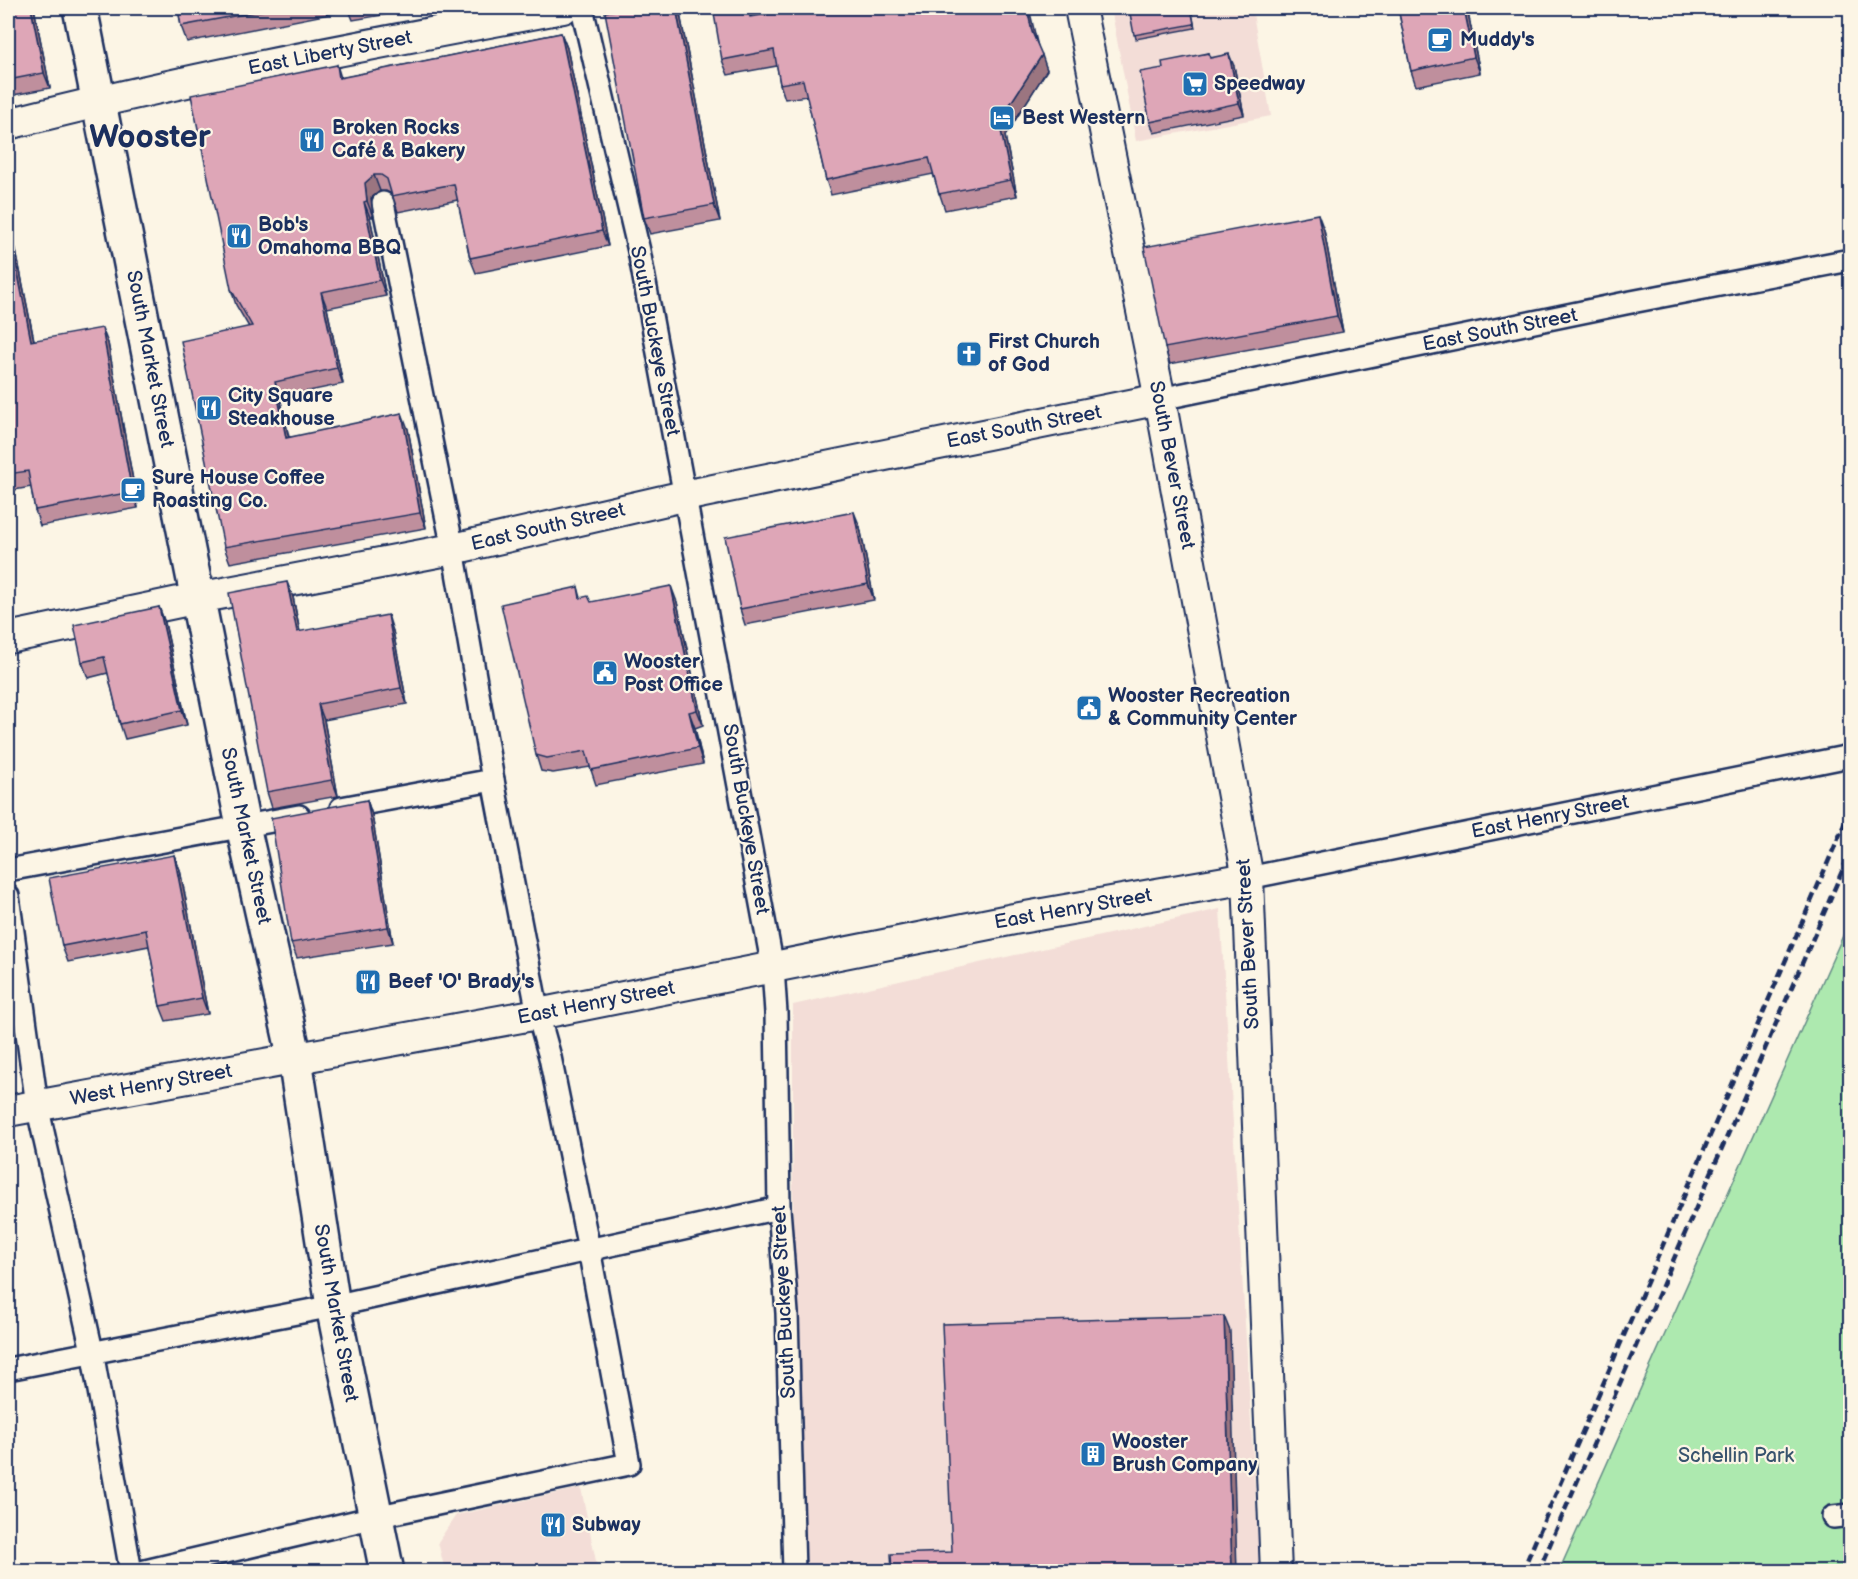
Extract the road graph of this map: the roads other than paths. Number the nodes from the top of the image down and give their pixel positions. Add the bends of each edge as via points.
1 (80, 8) edge
2 (563, 8) edge
3 (582, 8) edge
4 (1080, 8) edge
5 (98, 101) junction
6 (8, 124) edge
7 (383, 203) dead end
8 (1851, 260) edge
9 (1160, 399) junction
10 (684, 496) junction
11 (453, 549) junction
12 (198, 598) junction
13 (8, 638) edge
14 (1851, 756) edge
15 (493, 780) junction
16 (243, 826) junction
17 (8, 870) edge
18 (1248, 878) junction
19 (8, 896) edge
20 (773, 968) junction
21 (538, 1014) junction
22 (295, 1059) junction
23 (37, 1105) junction
24 (8, 1111) edge
25 (779, 1208) junction
26 (589, 1249) junction
27 (333, 1306) junction
28 (92, 1351) junction
29 (8, 1369) edge
30 (375, 1517) junction
31 (131, 1572) edge
32 (141, 1572) edge
33 (387, 1572) edge
34 (794, 1572) edge
35 (1276, 1572) edge

1 - 5 main road, South Market Street
2 - 5 street, East Liberty Street
3 - 10 street, South Buckeye Street via 639,251
4 - 9 street, South Bever Street
5 - 6 street, East Liberty Street
5 - 12 main road, South Market Street
7 - 11 street
8 - 9 street, East South Street
9 - 10 street, East South Street
9 - 18 street, South Bever Street
10 - 11 street, East South Street
10 - 20 street, South Buckeye Street
11 - 12 street, East South Street
11 - 15 street
12 - 13 street, East South Street
12 - 16 main road, South Market Street
14 - 18 street, East Henry Street
15 - 16 street
15 - 21 street
16 - 17 street
16 - 22 main road, South Market Street
18 - 20 street, East Henry Street via 1014,919
18 - 35 street, South Bever Street
19 - 23 street
20 - 21 street, East Henry Street
20 - 25 street, South Buckeye Street
21 - 22 street, East Henry Street
21 - 26 street
22 - 23 street, West Henry Street
22 - 27 main road, South Market Street
23 - 24 street, West Henry Street
23 - 28 street
25 - 26 street
25 - 34 street, South Buckeye Street via 787,1313
26 - 27 street
26 - 30 street via 629,1464
27 - 28 street
27 - 30 main road, South Market Street
28 - 29 street
28 - 31 street
30 - 32 street
30 - 33 main road, South Market Street

